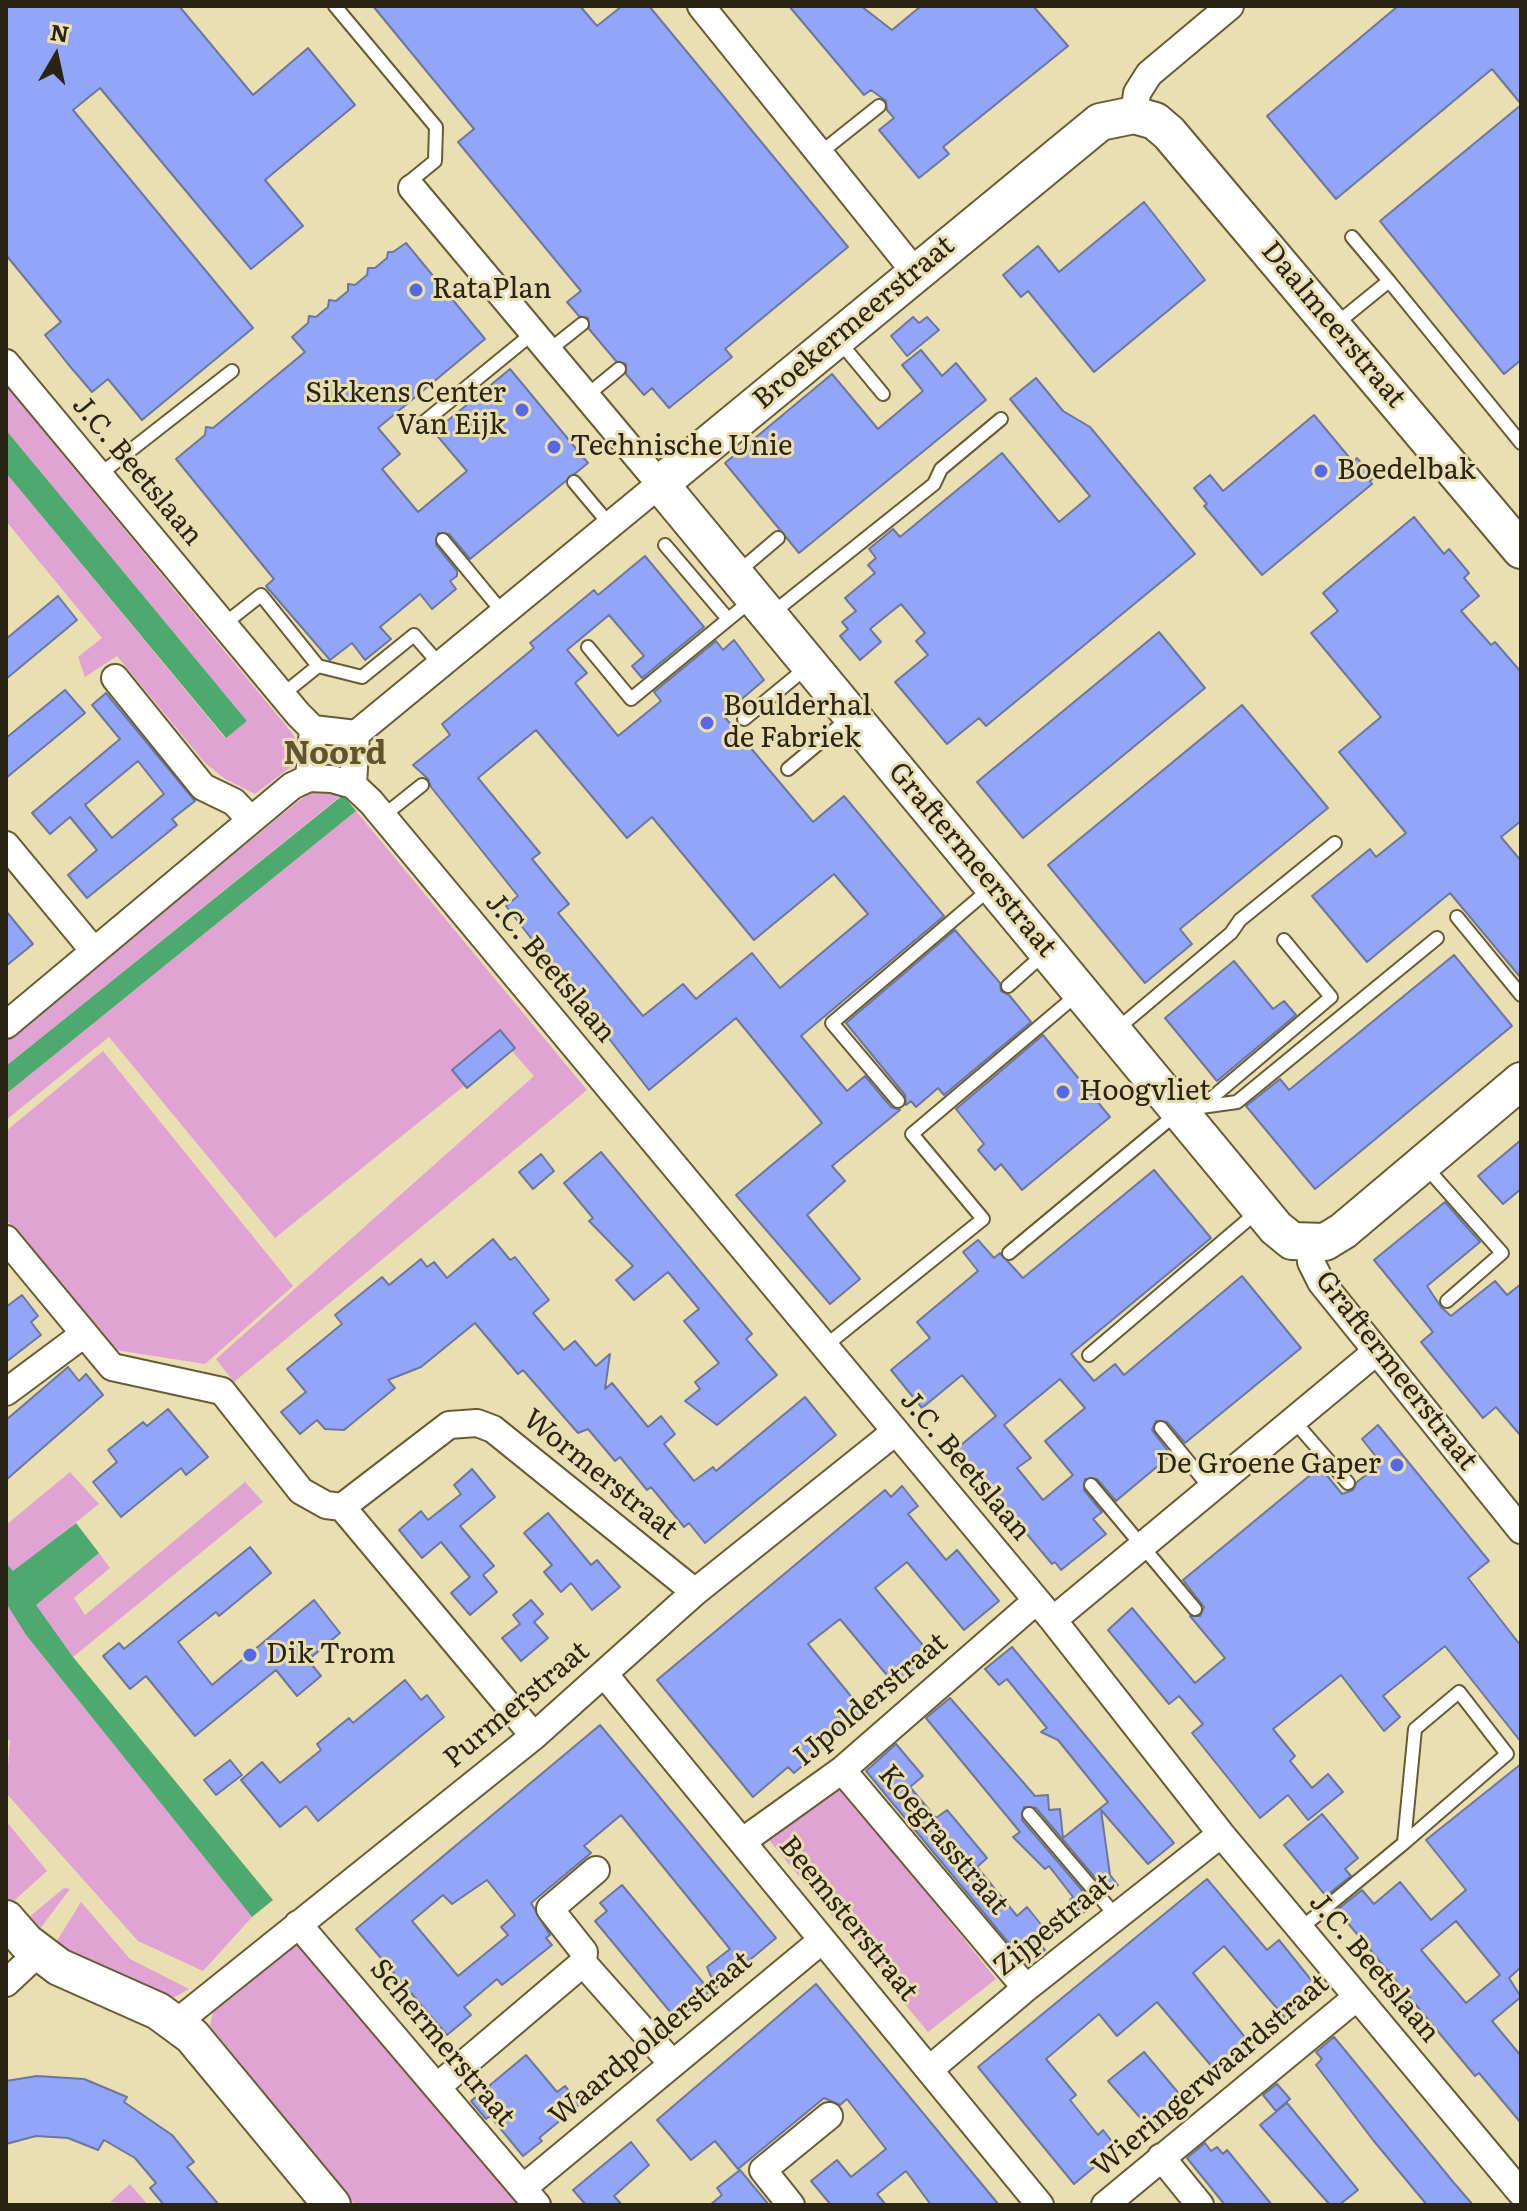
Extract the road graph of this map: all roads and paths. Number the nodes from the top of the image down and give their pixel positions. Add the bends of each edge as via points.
1 (335, 6) edge
2 (701, 6) edge
3 (1230, 6) edge
4 (879, 106) dead end
5 (1134, 115) junction
6 (820, 153) junction
7 (410, 186) joint
8 (1352, 237) dead end
9 (915, 272) junction
10 (1389, 281) junction
11 (582, 324) dead end
12 (1334, 325) junction
13 (836, 338) junction
14 (541, 342) junction
15 (6, 363) edge
16 (619, 369) dead end
17 (232, 371) dead end
18 (883, 394) dead end
19 (586, 396) junction
20 (1001, 419) dead end
21 (423, 423) dead end
22 (1521, 443) edge
23 (99, 475) junction
24 (574, 482) dead end
25 (660, 484) junction
26 (610, 525) junction
27 (778, 538) dead end
28 (443, 540) dead end
29 (665, 545) dead end
30 (1521, 550) edge
31 (747, 602) junction
32 (504, 614) junction
33 (223, 625) junction
34 (588, 647) dead end
35 (810, 665) junction
36 (318, 666) junction
37 (441, 666) junction
38 (115, 678) dead end
39 (282, 695) junction
40 (852, 715) junction
41 (744, 719) dead end
42 (313, 729) junction
43 (356, 734) junction
44 (788, 769) dead end
45 (309, 778) junction
46 (353, 785) junction
47 (422, 785) dead end
48 (383, 816) junction
49 (250, 819) junction
50 (1335, 843) dead end
51 (6, 845) edge
52 (993, 886) junction
53 (1457, 917) dead end
54 (1437, 938) dead end
55 (1284, 940) dead end
56 (94, 951) junction
57 (1047, 952) junction
58 (1008, 986) dead end
59 (1081, 992) junction
60 (1521, 995) edge
61 (6, 1025) edge
62 (1114, 1032) junction
63 (1521, 1081) edge
64 (898, 1101) dead end
65 (1189, 1112) junction
66 (1423, 1163) junction
67 (1261, 1210) junction
68 (6, 1239) edge
69 (1310, 1244) junction
70 (1009, 1253) dead end
71 (1447, 1301) dead end
72 (84, 1334) junction
73 (824, 1347) junction
74 (1377, 1351) junction
75 (1089, 1355) dead end
76 (6, 1392) edge
77 (1294, 1421) junction
78 (1161, 1428) dead end
79 (895, 1432) junction
80 (1348, 1483) dead end
81 (1091, 1485) dead end
82 (1211, 1489) junction
83 (342, 1507) junction
84 (1521, 1530) edge
85 (1141, 1547) junction
86 (695, 1592) junction
87 (1195, 1609) dead end
88 (1045, 1610) junction
89 (605, 1675) junction
90 (534, 1736) junction
91 (842, 1770) junction
92 (1029, 1814) dead end
93 (1221, 1834) junction
94 (743, 1841) junction
95 (1404, 1843) junction
96 (596, 1870) dead end
97 (1116, 1916) junction
98 (6, 1919) edge
99 (298, 1924) junction
100 (1300, 1929) junction
101 (821, 1941) junction
102 (38, 1953) junction
103 (583, 1963) junction
104 (6, 1983) edge
105 (1026, 1988) junction
106 (1357, 1997) junction
107 (176, 2023) junction
108 (671, 2062) junction
109 (930, 2069) junction
110 (438, 2086) junction
111 (829, 2116) dead end
112 (1161, 2157) junction
113 (1521, 2193) edge
114 (530, 2196) edge
115 (1037, 2204) edge
116 (332, 2205) edge
117 (791, 2205) edge
118 (1105, 2205) edge
119 (1200, 2205) edge

1 - 7 lane via 436,127 435,161
2 - 6 street
3 - 5 street via 1149,74 1137,93
4 - 6 lane
5 - 9 street, Broekermeerstraat via 1100,122
5 - 12 street, Daalmeerstraat via 1155,121 1169,133
6 - 9 street
7 - 14 street, Graftermeerstraat
8 - 10 lane
9 - 13 street, Broekermeerstraat
10 - 12 lane
10 - 22 lane
11 - 14 lane
12 - 30 street, Daalmeerstraat
13 - 18 lane
13 - 25 street, Broekermeerstraat
14 - 19 street, Graftermeerstraat
14 - 21 lane
15 - 23 street, J.C. Beetslaan
16 - 19 lane
17 - 23 lane
19 - 25 street, Graftermeerstraat
20 - 31 lane via 941,469 934,484
23 - 33 street, J.C. Beetslaan
24 - 26 lane
25 - 26 street, Broekermeerstraat
25 - 31 street, Graftermeerstraat
26 - 32 street, Broekermeerstraat
27 - 31 lane
28 - 32 lane
29 - 31 lane
31 - 34 lane via 631,699
31 - 35 street, Graftermeerstraat
32 - 37 street, Broekermeerstraat
33 - 36 lane via 261,595
33 - 39 street, J.C. Beetslaan
35 - 40 street, Graftermeerstraat
35 - 41 lane
36 - 37 lane via 362,677 414,635
36 - 39 lane
37 - 43 street, Broekermeerstraat
38 - 49 street via 203,787 234,802
39 - 42 street, J.C. Beetslaan
40 - 44 lane
40 - 52 street, Graftermeerstraat
42 - 43 street
42 - 45 street
43 - 46 street
45 - 46 street
45 - 49 street
46 - 48 street, J.C. Beetslaan
47 - 48 lane
48 - 73 street, J.C. Beetslaan
49 - 56 street
50 - 62 lane
51 - 56 street
52 - 57 street, Graftermeerstraat
52 - 64 lane via 832,1023
53 - 60 lane
54 - 65 lane via 1237,1102
55 - 65 lane via 1331,997
56 - 61 street
57 - 58 lane
57 - 59 street, Graftermeerstraat
59 - 62 street, Graftermeerstraat
59 - 73 lane via 912,1134 983,1219
62 - 65 street, Graftermeerstraat
63 - 66 street
65 - 67 street, Graftermeerstraat
65 - 70 lane
66 - 69 street via 1343,1231
66 - 71 lane via 1502,1253
67 - 69 street, Graftermeerstraat via 1292,1241
67 - 75 lane
68 - 72 street
69 - 74 street, Graftermeerstraat via 1311,1262 1321,1282
72 - 76 street
72 - 83 street via 112,1367 222,1391 301,1491
73 - 79 street, J.C. Beetslaan
74 - 77 street, IJpolderstraat
74 - 84 street, Graftermeerstraat
77 - 80 lane
77 - 82 street, IJpolderstraat
78 - 82 lane
79 - 86 street, Purmerstraat
79 - 88 street, J.C. Beetslaan
81 - 85 lane
82 - 85 street, IJpolderstraat
83 - 86 street, Wormerstraat via 449,1425 477,1423 493,1429
83 - 90 street
85 - 87 lane
85 - 88 street, IJpolderstraat
86 - 89 street, Purmerstraat
88 - 91 street, IJpolderstraat
88 - 93 street, J.C. Beetslaan
89 - 90 street, Purmerstraat
89 - 94 street, Beemsterstraat
90 - 99 street, Purmerstraat
91 - 94 street, IJpolderstraat
91 - 105 street, Koegrasstraat
92 - 97 lane
93 - 97 street, Zijpestraat
93 - 100 street, J.C. Beetslaan
94 - 101 street, Beemsterstraat
95 - 95 lane via 1415,1729 1459,1692 1507,1754
95 - 100 lane
96 - 103 street via 550,1909 584,1952
97 - 105 street, Zijpestraat
98 - 102 street
99 - 107 street, Purmerstraat
99 - 110 street, Schermerstraat
100 - 106 street, J.C. Beetslaan
101 - 108 street, Waardpolderstraat
101 - 109 street, Beemsterstraat
102 - 104 street
102 - 107 street
103 - 108 street
103 - 110 street
105 - 109 street, Zijpestraat
106 - 112 street, Wieringerwaardstraat
106 - 113 street, J.C. Beetslaan
107 - 116 street
108 - 114 street, Waardpolderstraat
109 - 115 street, Beemsterstraat
110 - 114 street, Schermerstraat
111 - 117 street via 763,2170
112 - 118 street, Wieringerwaardstraat
112 - 119 street

